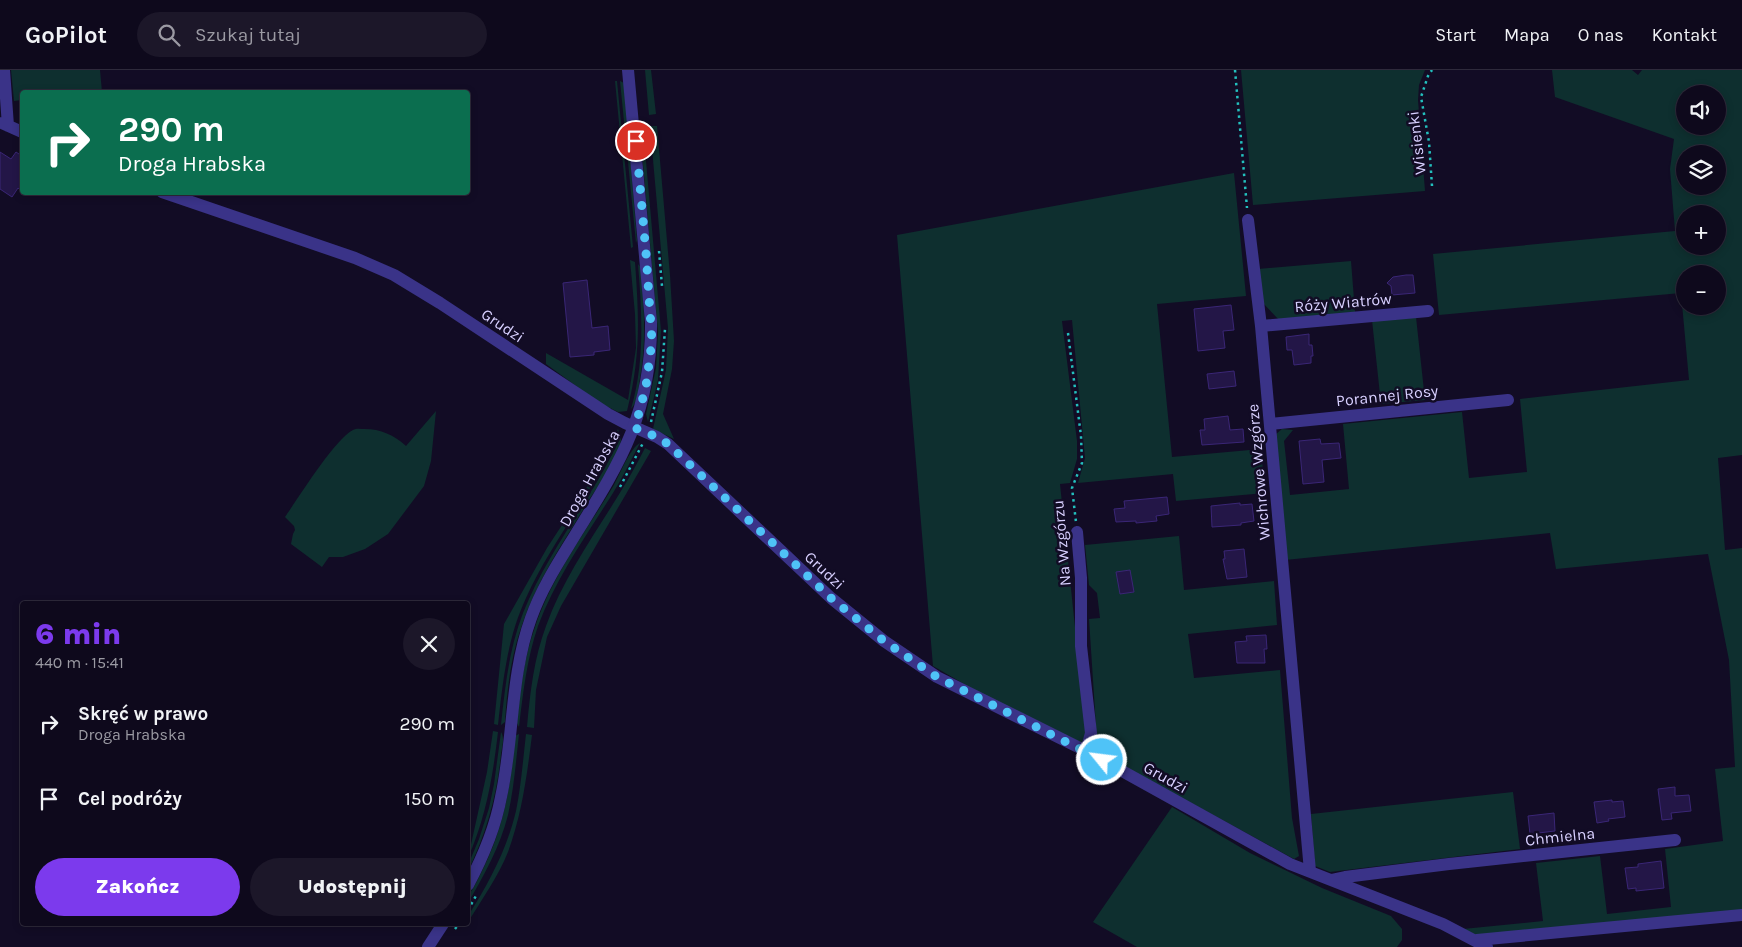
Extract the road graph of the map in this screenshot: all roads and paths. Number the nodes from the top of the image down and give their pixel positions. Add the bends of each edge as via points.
1 (4, 70) edge
2 (628, 70) edge
3 (1235, 70) edge
4 (1432, 70) edge
5 (4, 124) edge
6 (20, 131) edge
7 (1432, 186) dead end
8 (171, 195) edge
9 (1248, 220) joint
10 (1428, 311) dead end
11 (1261, 326) junction
12 (1068, 333) dead end
13 (1508, 400) dead end
14 (1270, 424) junction
15 (635, 428) junction
16 (644, 442) dead end
17 (619, 489) dead end
18 (1077, 532) joint
19 (1086, 751) junction
20 (1675, 840) dead end
21 (1310, 871) junction
22 (1331, 880) junction
23 (470, 881) edge
24 (481, 888) dead end
25 (470, 907) edge
26 (1742, 915) edge
27 (442, 926) edge
28 (1482, 944) edge
29 (428, 947) edge

1 - 5 street
2 - 15 street, Droga Hrabska via 652,341 646,386
3 - 9 path
4 - 7 path, Wisienki via 1421,97
5 - 6 street
8 - 15 street, Grudzi via 356,258 394,275 608,414
9 - 11 street, Wichrowe Wzgórze
10 - 11 street, Róży Wiatrów
11 - 14 street, Wichrowe Wzgórze
12 - 18 path, Na Wzgórzu via 1081,436 1082,463 1072,488
13 - 14 street, Porannej Rosy
14 - 21 street, Wichrowe Wzgórze
15 - 19 street, Grudzi via 668,444 824,592 884,641 937,677
15 - 23 street, Droga Hrabska via 605,488 544,587 530,620 517,669 498,809 482,859
16 - 17 path
18 - 19 street, Na Wzgórzu via 1081,646 1091,733
19 - 21 street, Grudzi via 1290,864
20 - 22 street, Chmielna
21 - 22 street, Grudzi
22 - 28 street, Grudzi via 1443,924
24 - 25 path
26 - 28 street
27 - 29 street

